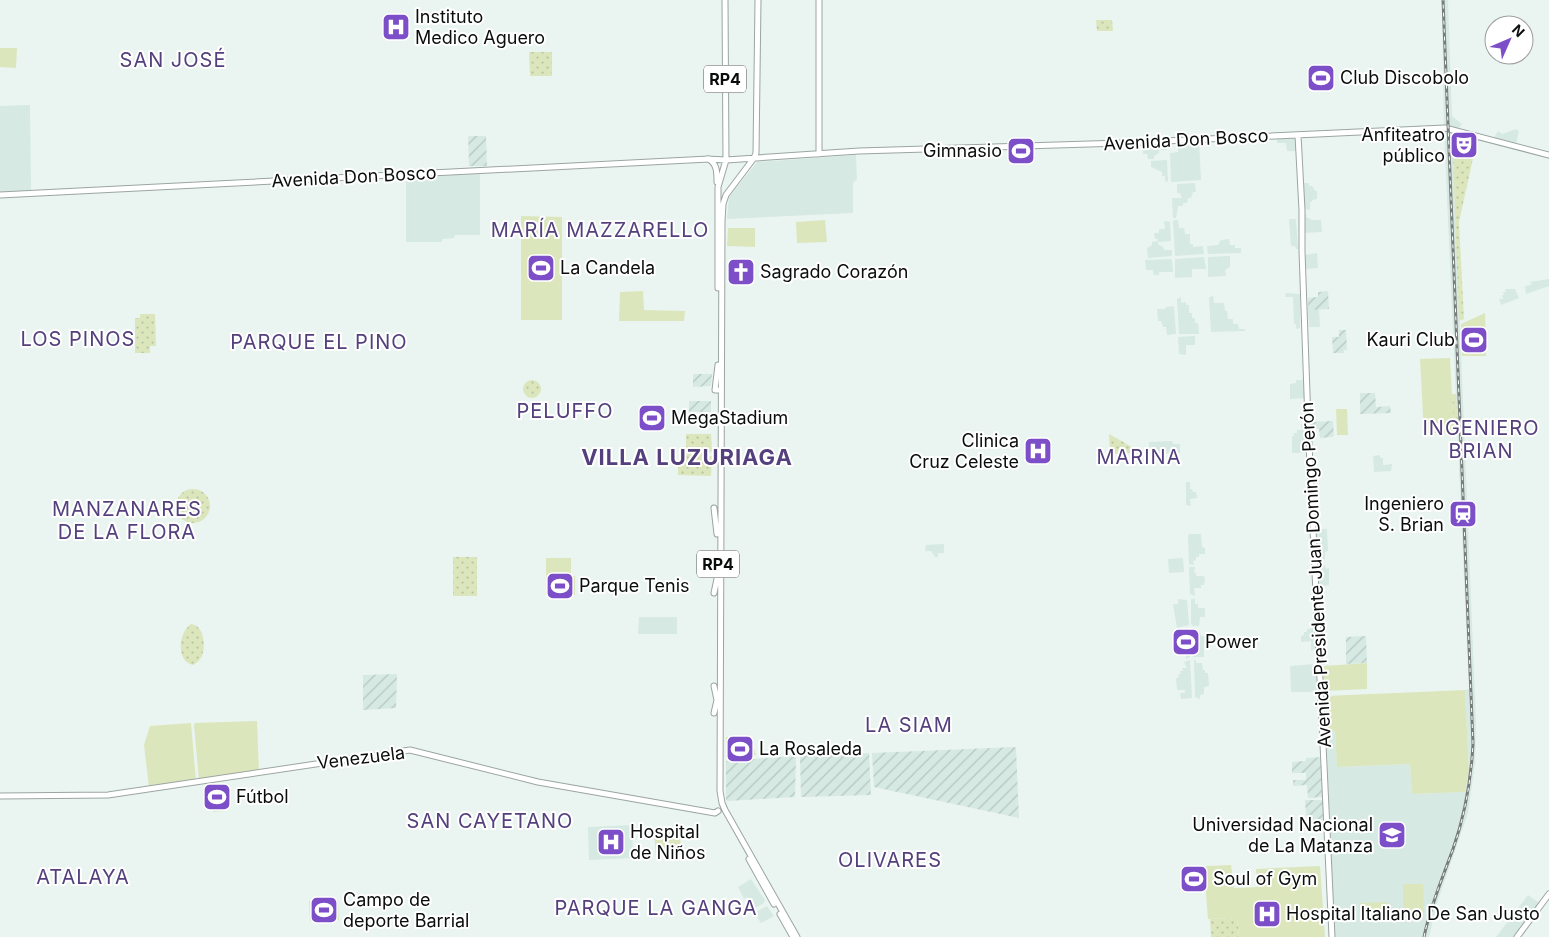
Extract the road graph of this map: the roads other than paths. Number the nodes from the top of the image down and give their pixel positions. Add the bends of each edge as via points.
1 (725, 0) edge
2 (758, 0) edge
3 (819, 0) edge
4 (1298, 135) junction
5 (819, 154) junction
6 (1549, 155) edge
7 (755, 157) junction
8 (726, 158) junction
9 (707, 159) junction
10 (718, 187) junction
11 (0, 195) edge
12 (718, 293) junction
13 (724, 311) dead end
14 (720, 350) junction
15 (714, 508) dead end
16 (718, 534) junction
17 (718, 574) junction
18 (714, 593) dead end
19 (720, 599) junction
20 (723, 620) dead end
21 (714, 686) dead end
22 (717, 700) junction
23 (714, 713) dead end
24 (0, 796) edge
25 (718, 811) dead end
26 (1549, 894) edge
27 (793, 937) edge
28 (797, 937) edge
29 (1332, 937) edge
30 (1517, 937) edge

1 - 8 main road, RP4
2 - 7 main road, RP4
3 - 5 main road
4 - 5 main road, Avenida Don Bosco
4 - 6 main road, Avenida Don Bosco via 1445,128
4 - 29 main road, Avenida Presidente Juan Domingo Perón
5 - 7 main road, Avenida Don Bosco
7 - 8 main road, Avenida Don Bosco
7 - 12 main road, RP4 via 723,204
8 - 9 main road, Avenida Don Bosco
8 - 10 main road, RP4
9 - 10 main road via 715,166
9 - 11 main road, Avenida Don Bosco
10 - 12 main road, RP4
12 - 13 main road
12 - 14 main road, RP4
14 - 16 main road, RP4 via 716,390
14 - 19 main road, RP4
15 - 16 main road
16 - 17 main road, RP4
17 - 18 main road
17 - 22 main road, RP4
19 - 20 main road
19 - 28 main road, RP4 via 720,797
21 - 22 main road
22 - 23 main road
22 - 27 main road, RP4 via 719,804
24 - 25 main road, Venezuela via 104,796 410,750 538,782 634,800
26 - 30 main road

